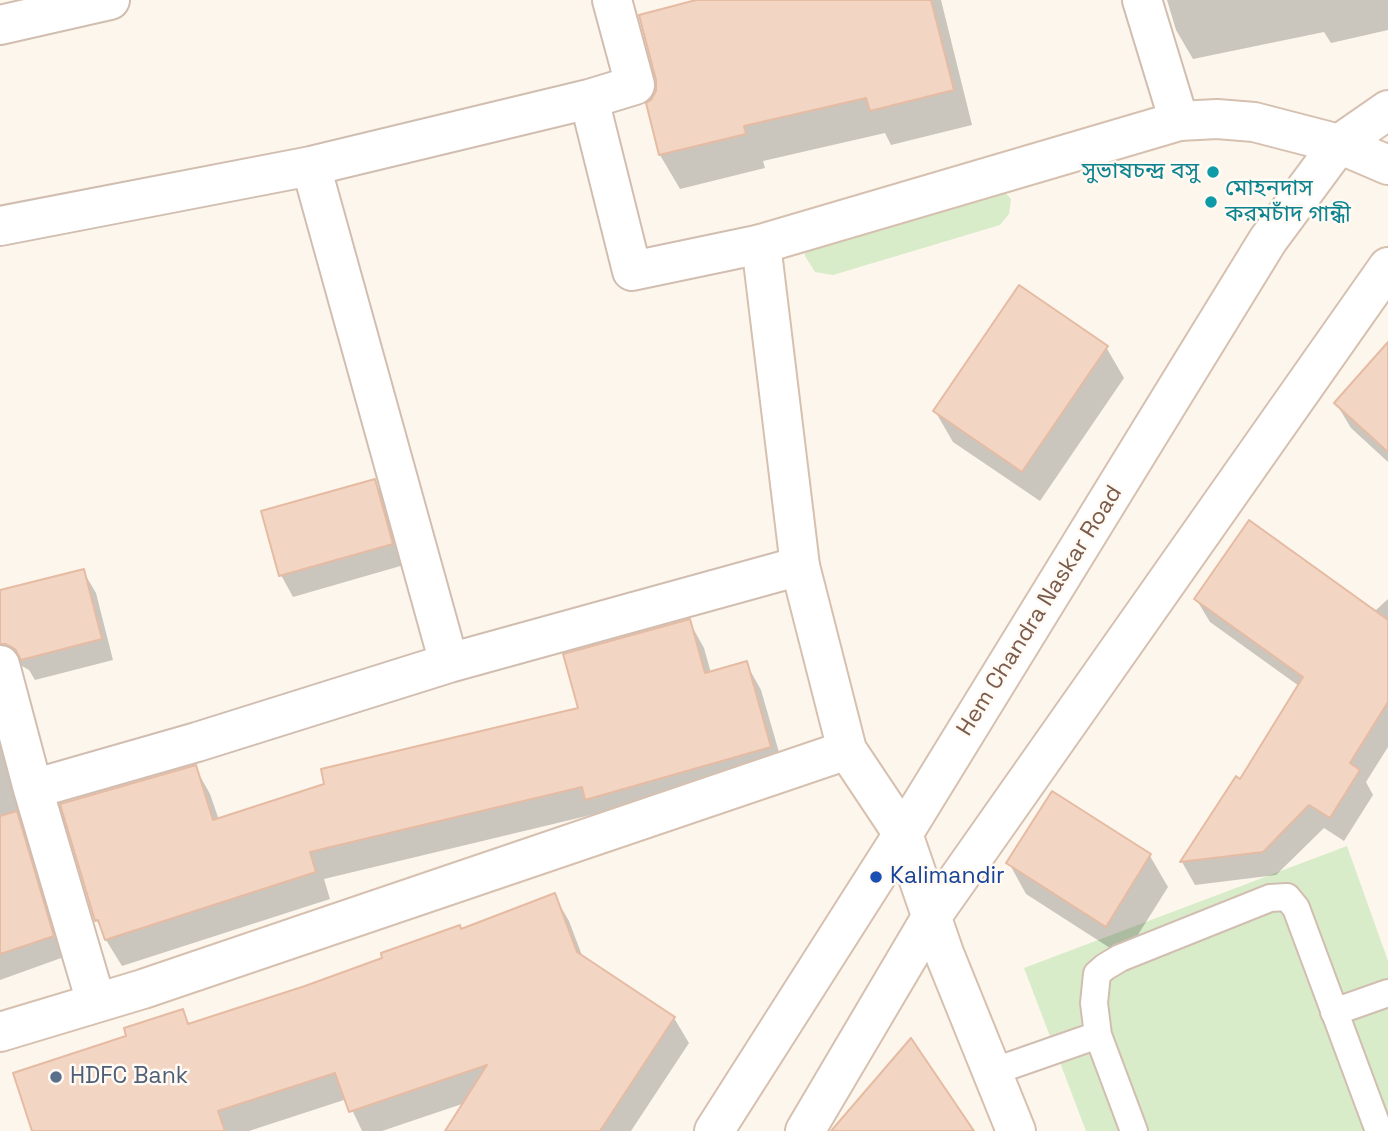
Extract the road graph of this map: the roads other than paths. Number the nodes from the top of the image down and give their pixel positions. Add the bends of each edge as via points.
1 (110, 0) edge
2 (612, 0) edge
3 (1142, 0) edge
4 (0, 25) edge
5 (589, 99) junction
6 (1388, 110) edge
7 (1179, 121) junction
8 (1339, 144) junction
9 (1388, 165) edge
10 (311, 166) junction
11 (0, 226) edge
12 (761, 244) junction
13 (1388, 267) edge
14 (800, 566) junction
15 (449, 663) junction
16 (0, 665) edge
17 (847, 750) junction
18 (33, 789) junction
19 (903, 834) junction
20 (932, 916) junction
21 (1388, 993) edge
22 (96, 1002) junction
23 (1334, 1012) junction
24 (0, 1032) edge
25 (1098, 1035) junction
26 (992, 1072) junction
27 (714, 1131) edge
28 (805, 1131) edge
29 (1016, 1131) edge
30 (1134, 1131) edge
31 (1379, 1131) edge

1 - 4 street
2 - 5 street via 635,85
3 - 7 street
5 - 10 street
5 - 12 street via 632,271
6 - 8 street, Hem Chandra Naskar Road
7 - 8 street via 1254,122
7 - 12 street
8 - 9 street
8 - 19 street, Hem Chandra Naskar Road via 1268,240
10 - 11 street
10 - 15 street
12 - 14 street
13 - 20 street
14 - 15 street
14 - 17 street
15 - 18 street via 197,743
16 - 18 street
17 - 19 street
17 - 22 street
18 - 22 street
19 - 20 street
19 - 27 street, Hem Chandra Naskar Road
20 - 26 street
20 - 28 street
21 - 23 lane
22 - 24 street
23 - 25 lane via 1296,908 1287,897 1270,898 1104,967 1097,974 1094,1003
23 - 31 lane
25 - 26 lane
25 - 30 lane
26 - 29 street

